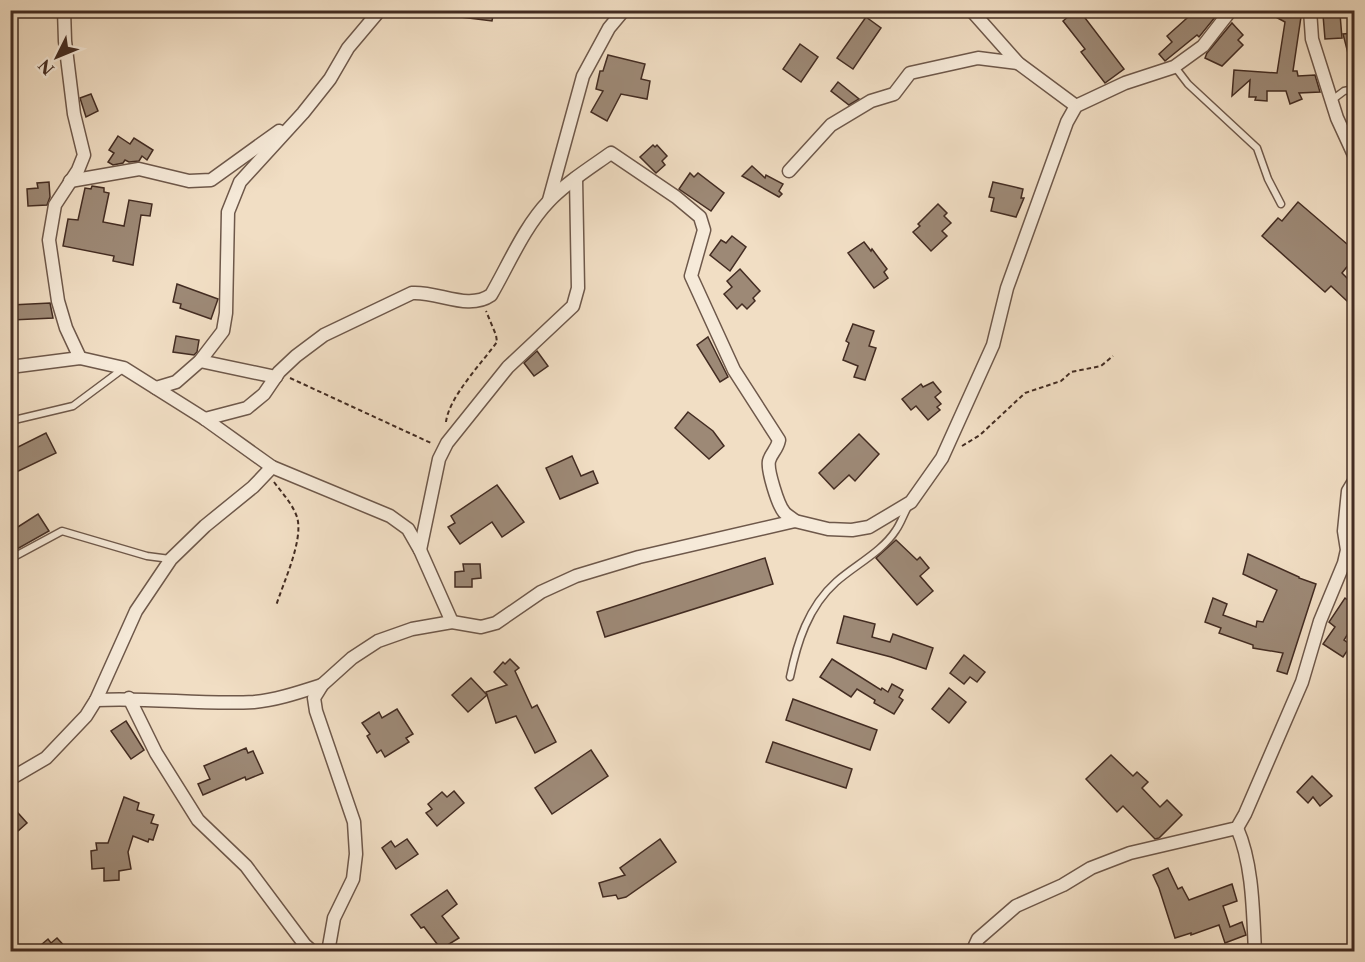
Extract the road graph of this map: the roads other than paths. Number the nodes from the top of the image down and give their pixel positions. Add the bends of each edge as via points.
1 (64, 10) edge
2 (380, 10) edge
3 (624, 10) edge
4 (971, 10) edge
5 (1231, 10) edge
6 (1310, 10) edge
7 (1018, 63) junction
8 (1174, 67) junction
9 (1354, 89) edge
10 (1331, 100) junction
11 (1076, 106) junction
12 (303, 113) junction
13 (1354, 155) edge
14 (789, 171) dead end
15 (576, 177) junction
16 (70, 181) junction
17 (549, 202) junction
18 (1281, 204) dead end
19 (80, 358) junction
20 (200, 361) junction
21 (10, 367) edge
22 (124, 368) junction
23 (278, 375) junction
24 (156, 388) junction
25 (205, 418) junction
26 (10, 421) edge
27 (269, 470) junction
28 (1354, 481) edge
29 (911, 502) junction
30 (795, 521) junction
31 (420, 550) junction
32 (10, 559) edge
33 (171, 559) junction
34 (452, 622) junction
35 (790, 677) dead end
36 (322, 685) junction
37 (129, 698) junction
38 (96, 700) junction
39 (10, 779) edge
40 (1237, 828) junction
41 (313, 951) edge
42 (328, 951) edge
43 (972, 951) edge
44 (1255, 951) edge

1 - 16 street via 74,114 84,154
2 - 12 street
3 - 17 street via 609,28 583,76
4 - 7 street
5 - 8 street via 1203,46
6 - 10 street via 1312,39
7 - 11 street
7 - 14 street via 978,58 910,73 894,94 871,101 831,125
8 - 11 street via 1125,83
8 - 18 lane via 1257,148
9 - 10 lane
10 - 13 street
11 - 29 street via 1007,288 993,345 942,458
12 - 16 street via 211,180 189,181 139,169
12 - 20 street via 240,182 228,212 223,331
15 - 17 street
15 - 30 street via 611,153 700,217 704,230 691,276 734,370 778,440 769,468 777,501
15 - 31 street via 578,288 573,306 508,367 445,446
16 - 19 street via 55,205 49,240 58,301
17 - 23 street via 527,230 491,295 482,302 412,293 324,335
19 - 21 street
19 - 22 street
20 - 23 street
20 - 24 street via 176,382
22 - 24 street
22 - 26 lane via 74,406
23 - 25 street via 247,408
24 - 25 street
25 - 27 street
27 - 31 street via 390,516 408,529
27 - 33 street
28 - 40 street via 1348,491 1344,563 1320,621 1302,682
29 - 30 street via 869,527 852,530
29 - 35 lane via 896,531 882,547 834,584 810,616 797,643
30 - 34 street via 639,557 576,576 541,592 496,623 480,627
31 - 34 street
32 - 33 lane via 62,531 147,556
33 - 38 street via 136,611
34 - 36 street via 412,629 378,641
36 - 37 street via 256,702
36 - 42 street via 314,698 316,711 354,822 356,854 353,879 334,918
37 - 38 street
37 - 41 street via 156,753 198,820 246,866
38 - 39 street via 46,758
40 - 43 street via 1130,853 1091,868 1016,906 978,939
40 - 44 street via 1251,891

